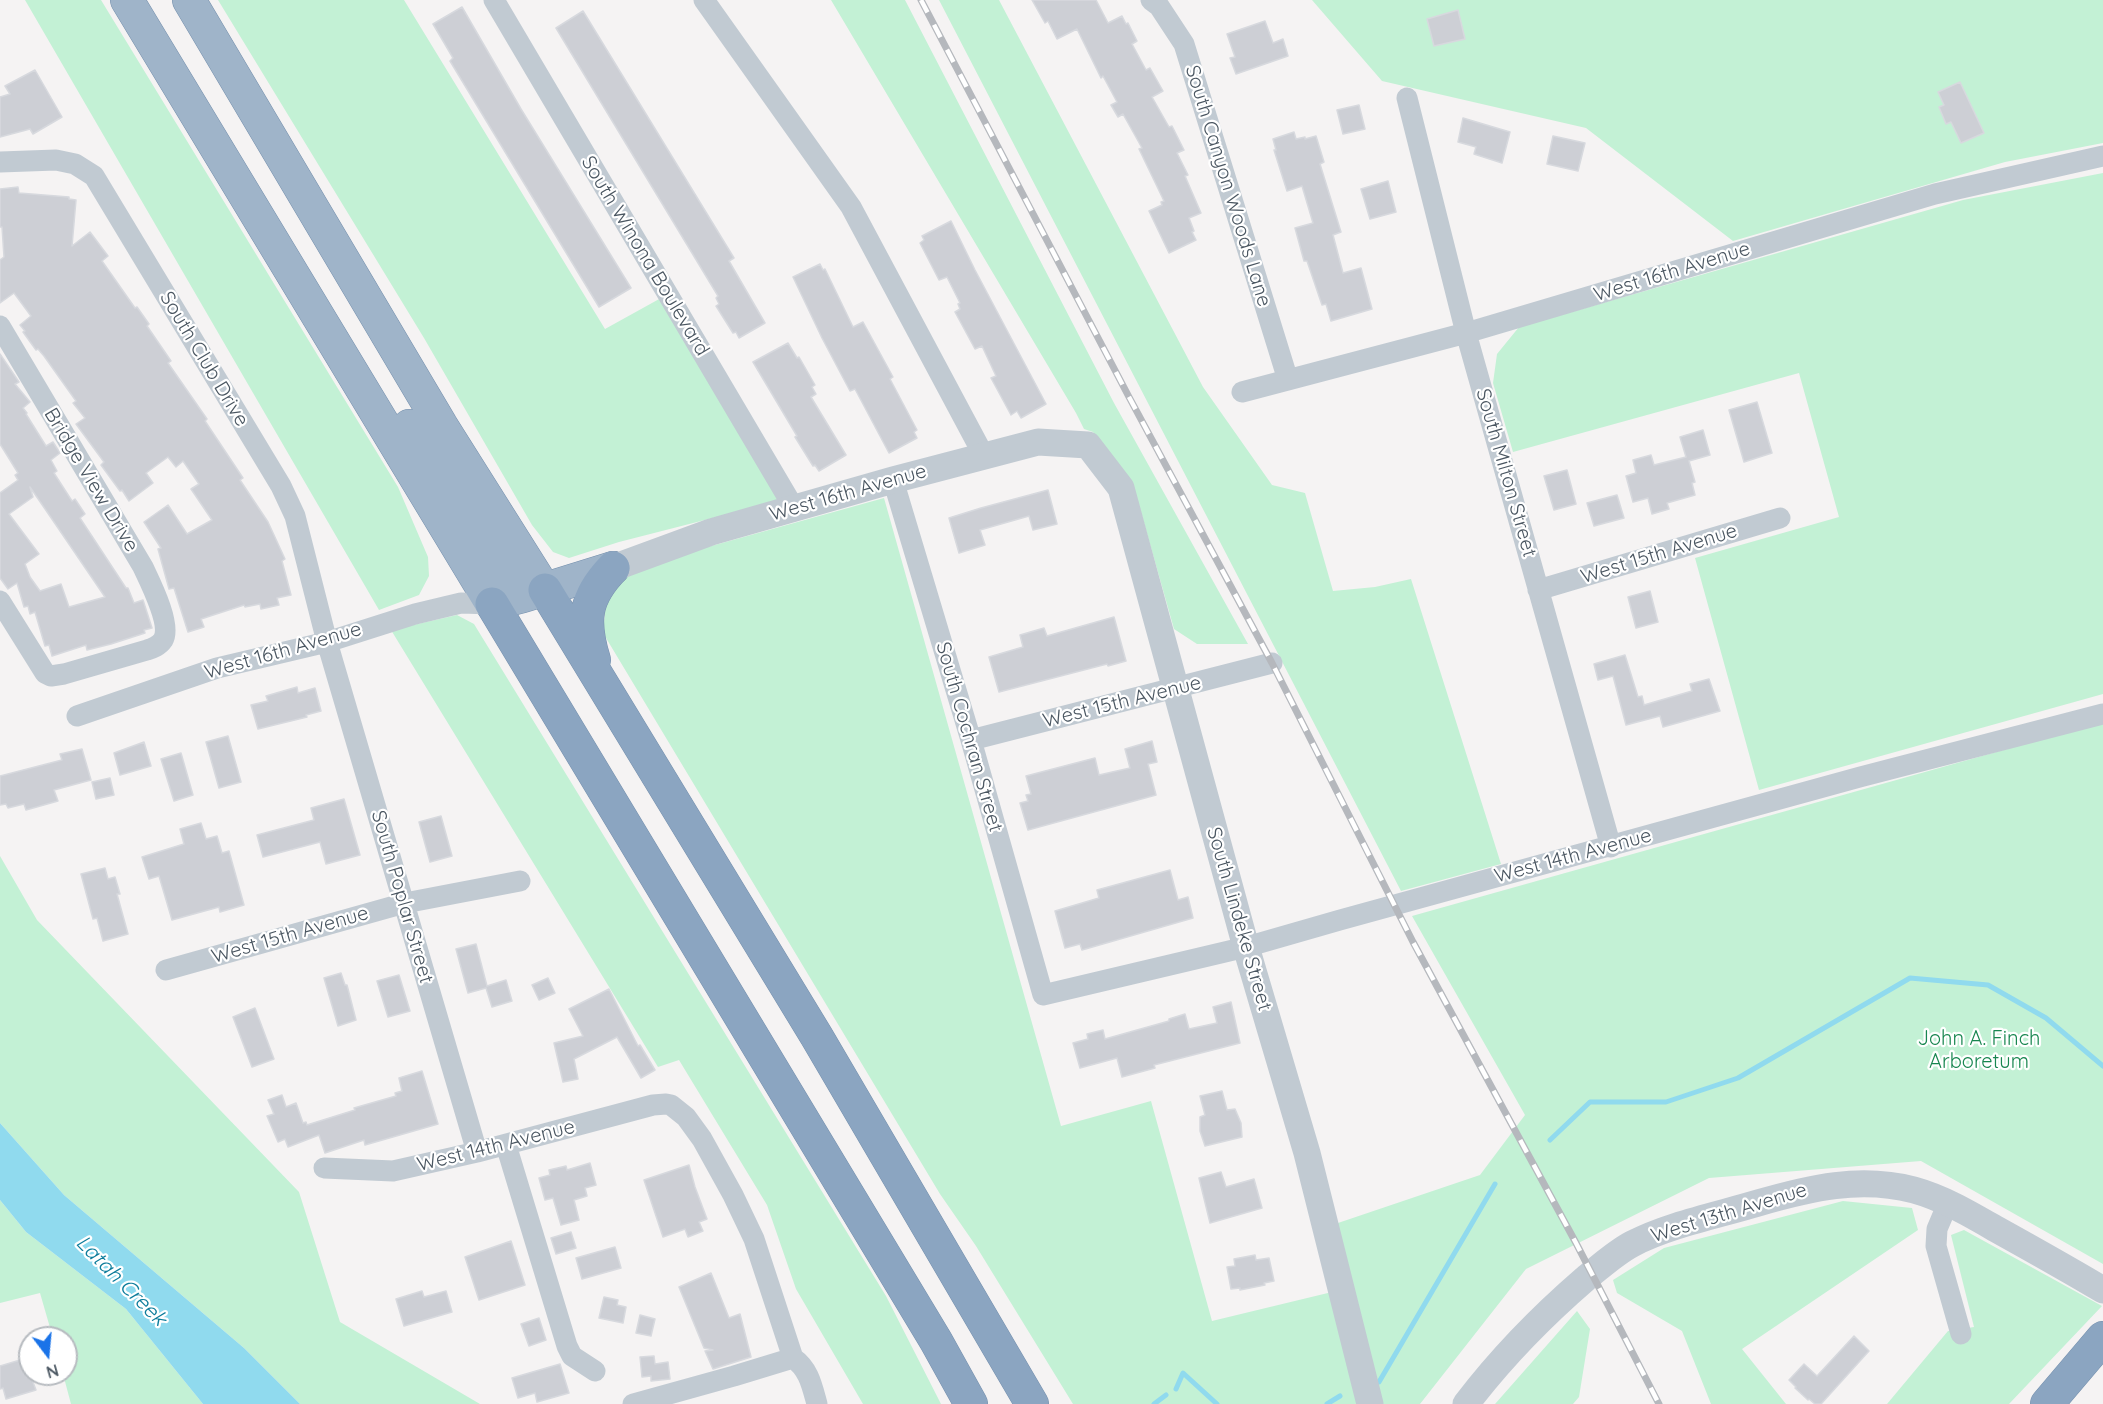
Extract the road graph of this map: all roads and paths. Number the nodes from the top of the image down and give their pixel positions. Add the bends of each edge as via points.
1 (127, 0) edge
2 (189, 0) edge
3 (704, 0) edge
4 (1151, 0) edge
5 (500, 1) edge
6 (1407, 98) dead end
7 (2103, 156) edge
8 (0, 162) edge
9 (0, 326) edge
10 (1466, 333) junction
11 (402, 359) junction
12 (1288, 380) junction
13 (1242, 392) dead end
14 (1088, 445) joint
15 (984, 456) junction
16 (893, 480) junction
17 (794, 508) junction
18 (1780, 518) dead end
19 (613, 568) junction
20 (1538, 590) junction
21 (520, 597) junction
22 (0, 601) edge
23 (327, 642) junction
24 (1272, 663) dead end
25 (601, 682) junction
26 (1176, 688) junction
27 (2103, 714) edge
28 (77, 716) dead end
29 (971, 740) junction
30 (1611, 847) junction
31 (520, 881) dead end
32 (405, 903) junction
33 (1246, 947) junction
34 (166, 970) dead end
35 (1043, 995) joint
36 (506, 1145) junction
37 (477, 1152) junction
38 (324, 1168) dead end
39 (1948, 1203) junction
40 (2103, 1290) edge
41 (1961, 1334) dead end
42 (2103, 1338) edge
43 (1006, 1357) junction
44 (793, 1358) junction
45 (595, 1371) dead end
46 (971, 1403) edge
47 (633, 1404) edge
48 (817, 1404) edge
49 (1032, 1404) edge
50 (1037, 1404) edge
51 (1370, 1404) edge
52 (1466, 1404) edge
53 (2046, 1404) edge

1 - 21 highway via 357,380
2 - 11 highway
3 - 15 street via 851,207
4 - 12 street, South Canyon Woods Lane via 1184,44
5 - 17 street, South Winona Boulevard
6 - 10 street, South Milton Street
7 - 10 street, West 16th Avenue via 1935,194
8 - 23 street, South Club Drive via 56,160 75,164 94,176 281,486 295,516
9 - 22 street, Bridge View Drive via 143,567 165,623 163,640 147,650 51,676 45,673
10 - 12 street, West 16th Avenue
10 - 20 street, South Milton Street
11 - 19 highway via 442,393 541,559 552,571 563,575
11 - 21 highway
12 - 13 street, West 16th Avenue
14 - 15 street, West 16th Avenue via 1038,442
14 - 26 street, South Lindeke Street via 1121,488
15 - 16 street, West 16th Avenue
16 - 17 street, West 16th Avenue
16 - 29 street, South Cochran Street
17 - 19 street, West 16th Avenue via 711,532
18 - 20 street, West 15th Avenue
19 - 21 highway
19 - 25 highway via 590,597 586,625
20 - 30 street, South Milton Street
21 - 23 street, West 16th Avenue via 461,603
21 - 25 highway
21 - 46 highway
23 - 28 street, West 16th Avenue via 217,668
23 - 32 street, South Poplar Street
24 - 26 street, West 15th Avenue
25 - 43 highway
26 - 29 street, West 15th Avenue
26 - 33 street, South Lindeke Street
27 - 30 street, West 14th Avenue
29 - 35 street, South Cochran Street
30 - 33 street, West 14th Avenue
31 - 32 street, West 15th Avenue
32 - 34 street, West 15th Avenue
32 - 37 street, South Poplar Street
33 - 35 street, West 14th Avenue
33 - 51 street, South Lindeke Street via 1315,1183
36 - 37 street, West 14th Avenue
36 - 44 street, West 14th Avenue via 653,1105 666,1104 680,1111 693,1126 738,1204 754,1239
36 - 45 street via 567,1346 572,1356
37 - 38 street, West 14th Avenue via 393,1171
39 - 40 street, West 13th Avenue
39 - 41 street via 1937,1229 1936,1246
39 - 52 street, West 13th Avenue via 1889,1185 1836,1184 1647,1237 1617,1254 1574,1289 1523,1337
42 - 53 highway
43 - 49 highway
43 - 50 highway
44 - 47 street
44 - 48 street via 806,1370

